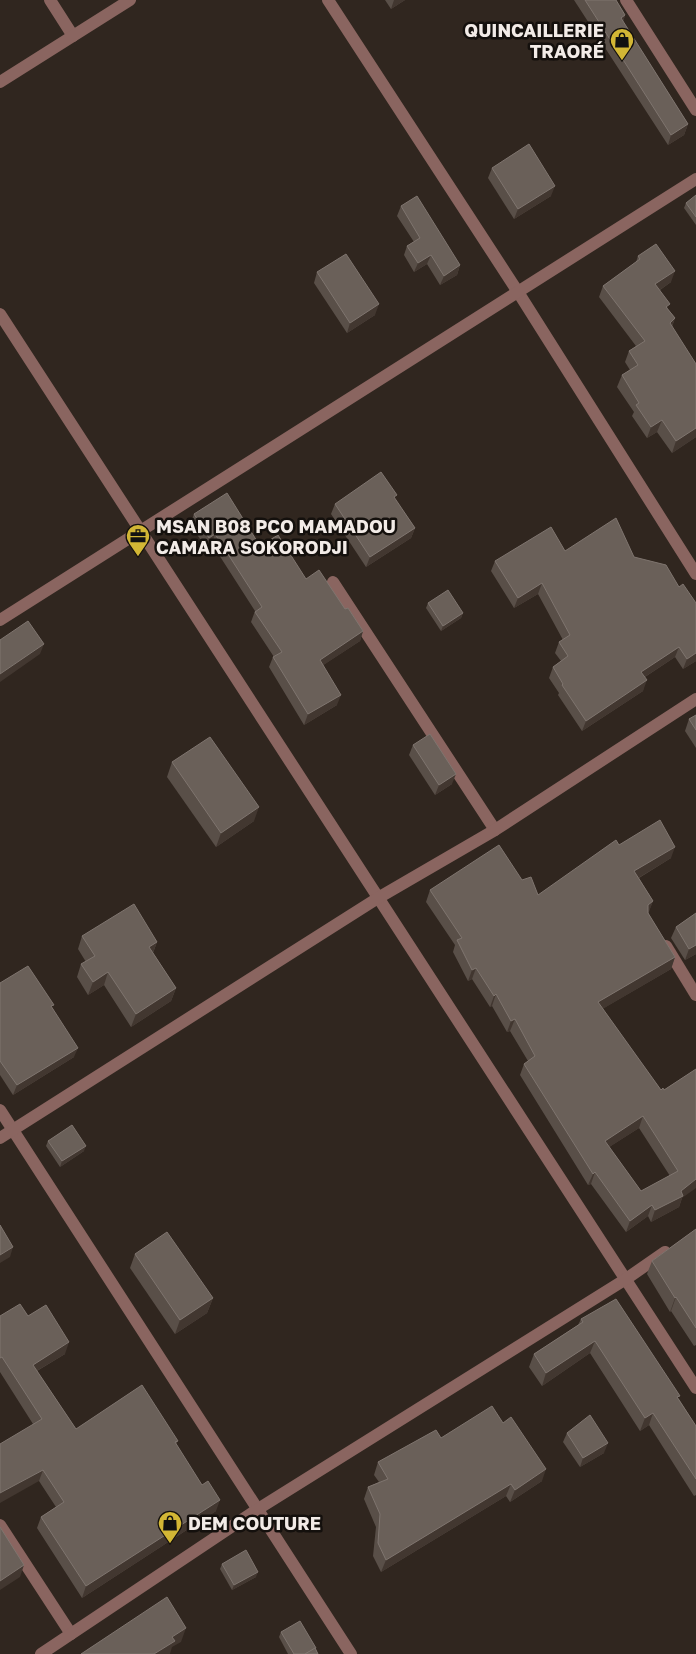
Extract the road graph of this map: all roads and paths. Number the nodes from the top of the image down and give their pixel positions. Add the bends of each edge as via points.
1 (50, 0) edge
2 (130, 0) edge
3 (328, 0) edge
4 (626, 0) edge
5 (73, 36) junction
6 (0, 82) edge
7 (696, 110) edge
8 (696, 179) edge
9 (518, 292) junction
10 (0, 314) edge
11 (141, 531) junction
12 (696, 574) edge
13 (333, 582) dead end
14 (0, 620) edge
15 (696, 699) edge
16 (495, 830) junction
17 (378, 898) junction
18 (661, 937) edge
19 (696, 996) edge
20 (0, 1110) edge
21 (13, 1130) junction
22 (0, 1138) edge
23 (673, 1246) edge
24 (626, 1279) junction
25 (696, 1388) edge
26 (258, 1509) junction
27 (0, 1525) edge
28 (71, 1634) junction
29 (41, 1654) edge
30 (351, 1654) edge

1 - 5 street
2 - 5 street
3 - 9 street
4 - 7 street
5 - 6 street
8 - 9 street
9 - 11 street
9 - 12 street
10 - 11 street
11 - 14 street
11 - 17 street
13 - 16 street
15 - 16 street
16 - 17 street
17 - 21 street
17 - 24 street
18 - 19 street
20 - 21 street
21 - 22 street
21 - 26 street
23 - 24 street
24 - 25 street
24 - 26 street
26 - 28 street
26 - 30 street
27 - 28 street
28 - 29 street

